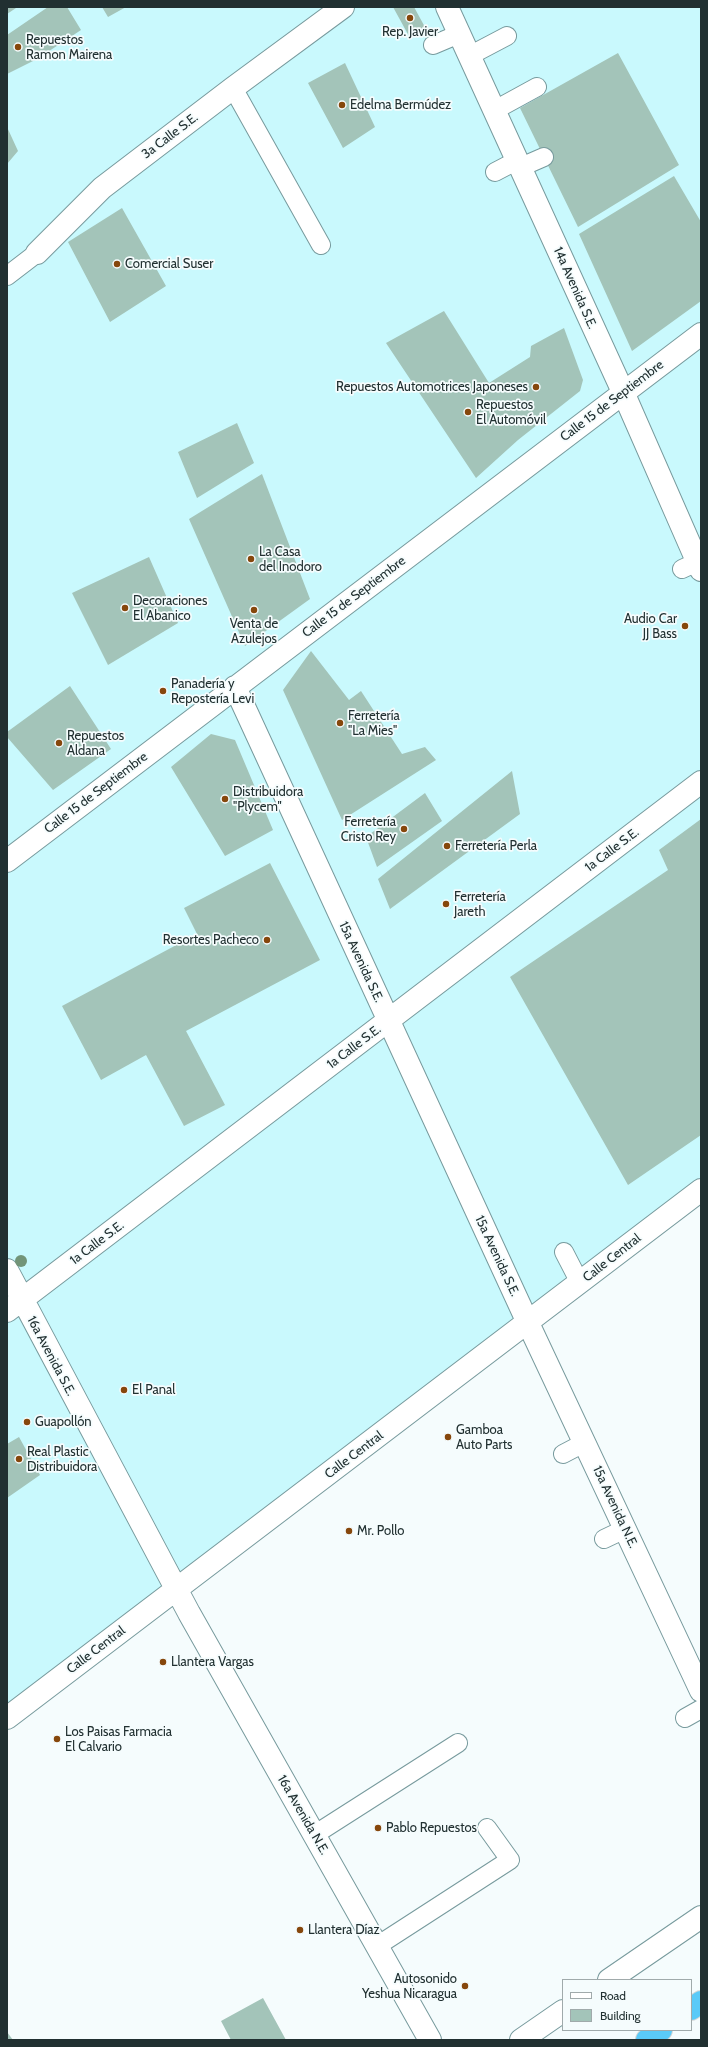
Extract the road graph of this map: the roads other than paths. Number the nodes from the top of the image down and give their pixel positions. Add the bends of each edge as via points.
1 (343, 7) edge
2 (447, 7) edge
3 (459, 34) junction
4 (507, 36) dead end
5 (433, 45) dead end
6 (469, 56) junction
7 (537, 87) dead end
8 (233, 88) junction
9 (495, 110) junction
10 (544, 157) dead end
11 (519, 163) junction
12 (495, 172) dead end
13 (321, 245) dead end
14 (37, 253) joint
15 (7, 276) edge
16 (701, 334) edge
17 (622, 392) junction
18 (693, 567) edge
19 (235, 687) junction
20 (701, 782) edge
21 (7, 861) edge
22 (388, 1021) junction
23 (701, 1190) edge
24 (564, 1252) dead end
25 (7, 1270) edge
26 (580, 1283) junction
27 (14, 1306) edge
28 (528, 1323) junction
29 (584, 1442) junction
30 (563, 1454) dead end
31 (625, 1529) junction
32 (604, 1539) dead end
33 (176, 1589) junction
34 (701, 1691) edge
35 (701, 1709) edge
36 (7, 1718) edge
37 (685, 1718) dead end
38 (458, 1743) dead end
39 (487, 1828) dead end
40 (314, 1835) junction
41 (701, 1917) edge
42 (378, 1946) junction
43 (610, 1979) edge
44 (701, 2002) edge
45 (692, 2008) edge
46 (562, 2012) edge
47 (660, 2031) edge
48 (430, 2040) edge
49 (521, 2040) edge
50 (647, 2040) edge

1 - 8 street, 3a Calle S.E.
2 - 3 street, 14a Avenida S.E.
3 - 5 lane
3 - 6 street, 14a Avenida S.E.
4 - 6 lane
6 - 9 street, 14a Avenida S.E.
7 - 9 lane
8 - 13 lane
8 - 14 street, 3a Calle S.E. via 102,188
9 - 11 street, 14a Avenida S.E.
10 - 11 lane
11 - 12 lane
11 - 17 street, 14a Avenida S.E.
14 - 15 lane, 3a Calle S.E.
16 - 17 street, Calle 15 de Septiembre
17 - 18 street, 14a Avenida S.E.
17 - 19 street, Calle 15 de Septiembre
19 - 21 street, Calle 15 de Septiembre
19 - 22 street, 15a Avenida S.E.
20 - 22 street, 1a Calle S.E.
22 - 27 street, 1a Calle S.E.
22 - 28 street, 15a Avenida S.E.
23 - 26 street, Calle Central
24 - 26 lane
25 - 27 street, 16a Avenida S.E.
26 - 28 street, Calle Central
27 - 33 street, 16a Avenida S.E.
28 - 29 street, 15a Avenida N.E.
28 - 33 street, Calle Central
29 - 30 lane
29 - 31 street, 15a Avenida N.E.
31 - 32 lane
31 - 34 street, 15a Avenida N.E.
33 - 36 street, Calle Central
33 - 40 street, 16a Avenida N.E.
35 - 37 lane
38 - 40 lane
39 - 42 lane via 510,1860
40 - 42 street, 16a Avenida N.E.
41 - 43 street
42 - 48 street, 16a Avenida N.E.
44 - 45 highway
46 - 49 street
47 - 50 highway

